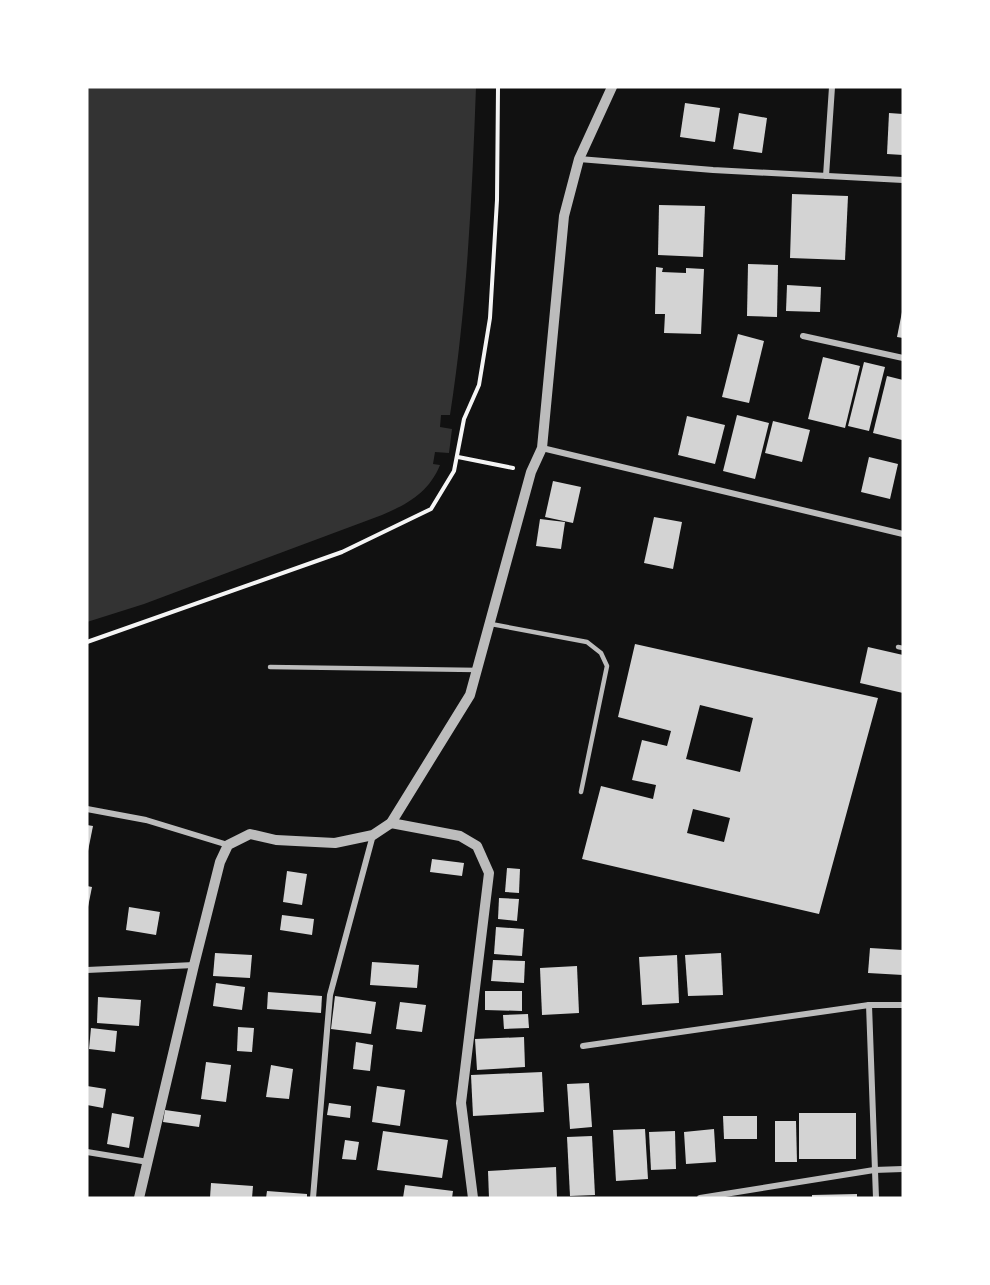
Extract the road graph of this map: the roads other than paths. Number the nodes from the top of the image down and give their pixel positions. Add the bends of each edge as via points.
1 (612, 87) edge
2 (832, 87) edge
3 (579, 159) junction
4 (826, 176) junction
5 (903, 180) edge
6 (803, 336) dead end
7 (903, 358) edge
8 (542, 448) junction
9 (903, 534) edge
10 (490, 624) junction
11 (270, 667) dead end
12 (477, 670) junction
13 (581, 792) dead end
14 (87, 809) edge
15 (392, 823) junction
16 (373, 835) junction
17 (228, 845) junction
18 (194, 965) junction
19 (87, 970) edge
20 (869, 1005) junction
21 (903, 1005) edge
22 (583, 1046) dead end
23 (87, 1152) edge
24 (148, 1162) junction
25 (903, 1169) edge
26 (874, 1170) junction
27 (140, 1198) edge
28 (313, 1198) edge
29 (473, 1198) edge
30 (700, 1198) edge
31 (876, 1198) edge

1 - 3 street
2 - 4 street
3 - 4 street
3 - 8 street via 564,216
4 - 5 street
6 - 7 street
8 - 9 street
8 - 10 street via 531,472
10 - 12 street
10 - 13 lane via 587,642 601,653 607,666
11 - 12 lane
12 - 15 street via 470,695
14 - 17 street via 146,820
15 - 16 street
15 - 29 street via 460,836 477,846 489,873 461,1103
16 - 17 street via 335,843 276,840 250,834
16 - 28 street via 330,995
17 - 18 street via 220,862
18 - 19 street
18 - 24 street
20 - 21 street
20 - 22 street
20 - 26 street
23 - 24 street
24 - 27 street
25 - 26 street
26 - 30 street
26 - 31 street

